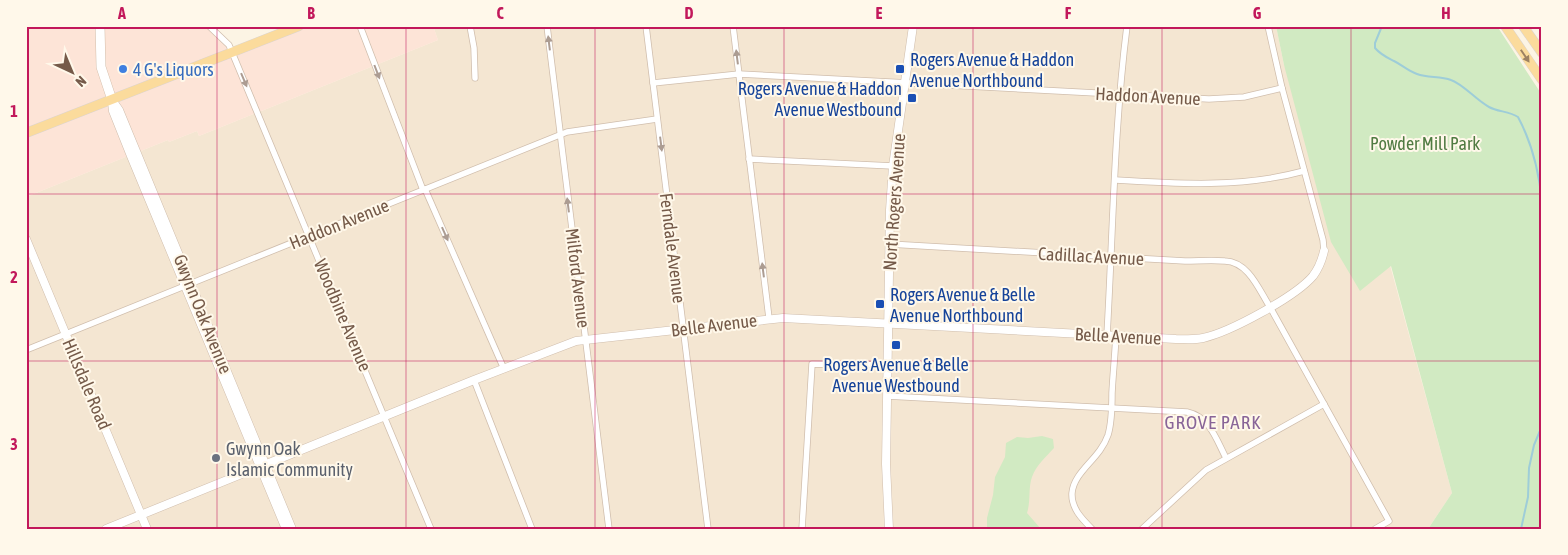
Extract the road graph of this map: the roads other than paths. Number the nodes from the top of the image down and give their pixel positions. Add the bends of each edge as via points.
1 (100, 26) edge
2 (209, 26) edge
3 (299, 26) edge
4 (360, 26) edge
5 (470, 26) edge
6 (547, 26) edge
7 (646, 26) edge
8 (733, 26) edge
9 (913, 26) edge
10 (1127, 26) edge
11 (1268, 26) edge
12 (1505, 26) edge
13 (1523, 26) edge
14 (1541, 52) edge
15 (233, 53) junction
16 (739, 74) junction
17 (475, 78) dead end
18 (1542, 80) edge
19 (905, 82) junction
20 (653, 83) junction
21 (1282, 88) junction
22 (1120, 95) junction
23 (112, 100) junction
24 (658, 119) junction
25 (26, 133) edge
26 (559, 135) junction
27 (749, 159) junction
28 (893, 166) junction
29 (1304, 172) junction
30 (1115, 180) junction
31 (424, 190) junction
32 (310, 236) junction
33 (26, 239) edge
34 (889, 244) junction
35 (1324, 251) joint
36 (1112, 257) junction
37 (188, 285) junction
38 (1270, 307) junction
39 (769, 318) junction
40 (888, 324) junction
41 (683, 328) junction
42 (66, 334) junction
43 (1112, 335) junction
44 (586, 340) junction
45 (26, 350) edge
46 (887, 365) junction
47 (504, 369) junction
48 (474, 380) junction
49 (887, 396) junction
50 (1324, 404) junction
51 (1112, 408) junction
52 (385, 416) junction
53 (1226, 458) junction
54 (263, 466) junction
55 (141, 515) junction
56 (106, 529) edge
57 (147, 529) edge
58 (286, 529) edge
59 (292, 529) edge
60 (431, 529) edge
61 (532, 529) edge
62 (609, 529) edge
63 (708, 529) edge
64 (802, 529) edge
65 (889, 529) edge
66 (1092, 529) edge
67 (1142, 529) edge
68 (1375, 529) edge

1 - 23 main road, Gwynn Oak Avenue via 101,67
2 - 15 street, Woodbine Avenue via 228,42
3 - 15 main road
4 -> 31 street
5 - 17 street
26 -> 6 street, Milford Avenue
7 - 20 street, Ferndale Avenue
16 -> 8 street
9 - 19 street, North Rogers Avenue
10 - 22 street
11 - 21 street
12 -> 18 main road
13 - 14 main road
15 - 23 main road
15 -> 32 street, Woodbine Avenue
16 - 19 street, Haddon Avenue
16 - 20 street, Haddon Avenue
16 - 27 street
19 - 22 street, Haddon Avenue
19 - 28 street, North Rogers Avenue
20 - 24 street, Ferndale Avenue
21 - 22 street, Haddon Avenue via 1222,99
21 - 29 street
22 - 30 street
23 - 25 main road
23 - 37 street, Gwynn Oak Avenue via 121,131
24 - 26 street, Haddon Avenue
24 -> 41 street, Ferndale Avenue
26 - 31 street, Haddon Avenue
44 -> 26 street, Milford Avenue
27 - 28 street
39 -> 27 street
28 - 34 street, North Rogers Avenue
29 - 30 street via 1268,180 1207,184
29 - 35 street
30 - 36 street
31 - 32 street, Haddon Avenue
31 -> 47 street
32 - 37 street, Haddon Avenue
32 - 52 street, Woodbine Avenue
33 - 42 street, Hillsdale Road
34 - 36 street, Cadillac Avenue
34 - 40 street, North Rogers Avenue
35 - 38 street, Belle Avenue via 1313,276
36 - 38 street, Cadillac Avenue via 1234,263 1245,269
36 - 43 street
37 - 42 street, Haddon Avenue
37 - 54 street, Gwynn Oak Avenue
38 - 43 street, Belle Avenue via 1228,330 1202,338
38 - 50 street, Cadillac Avenue
39 - 40 street, Belle Avenue
39 - 41 street, Belle Avenue
40 - 43 street, Belle Avenue
40 - 46 street, North Rogers Avenue
41 - 44 street, Belle Avenue
41 - 63 street, Ferndale Avenue
42 - 45 street, Haddon Avenue
42 - 55 street, Hillsdale Road
43 - 51 street
44 - 47 street, Belle Avenue via 569,343
44 - 62 street, Milford Avenue
46 - 49 street, North Rogers Avenue
46 - 64 street via 812,364
47 - 48 street, Belle Avenue
48 - 52 street, Belle Avenue
48 - 61 street
49 - 51 street
49 - 65 street, North Rogers Avenue
50 - 53 street
50 - 68 street, Cadillac Avenue via 1389,521
51 - 53 street via 1187,412 1199,416
51 - 66 street via 1104,444 1073,485 1072,499 1077,512
52 - 54 street, Belle Avenue
52 - 60 street, Woodbine Avenue
53 - 67 street via 1196,478
54 - 55 street, Belle Avenue
54 - 58 street, Gwynn Oak Avenue
54 - 59 street, Gwynn Oak Avenue
55 - 56 street, Belle Avenue
55 - 57 street, Hillsdale Road

